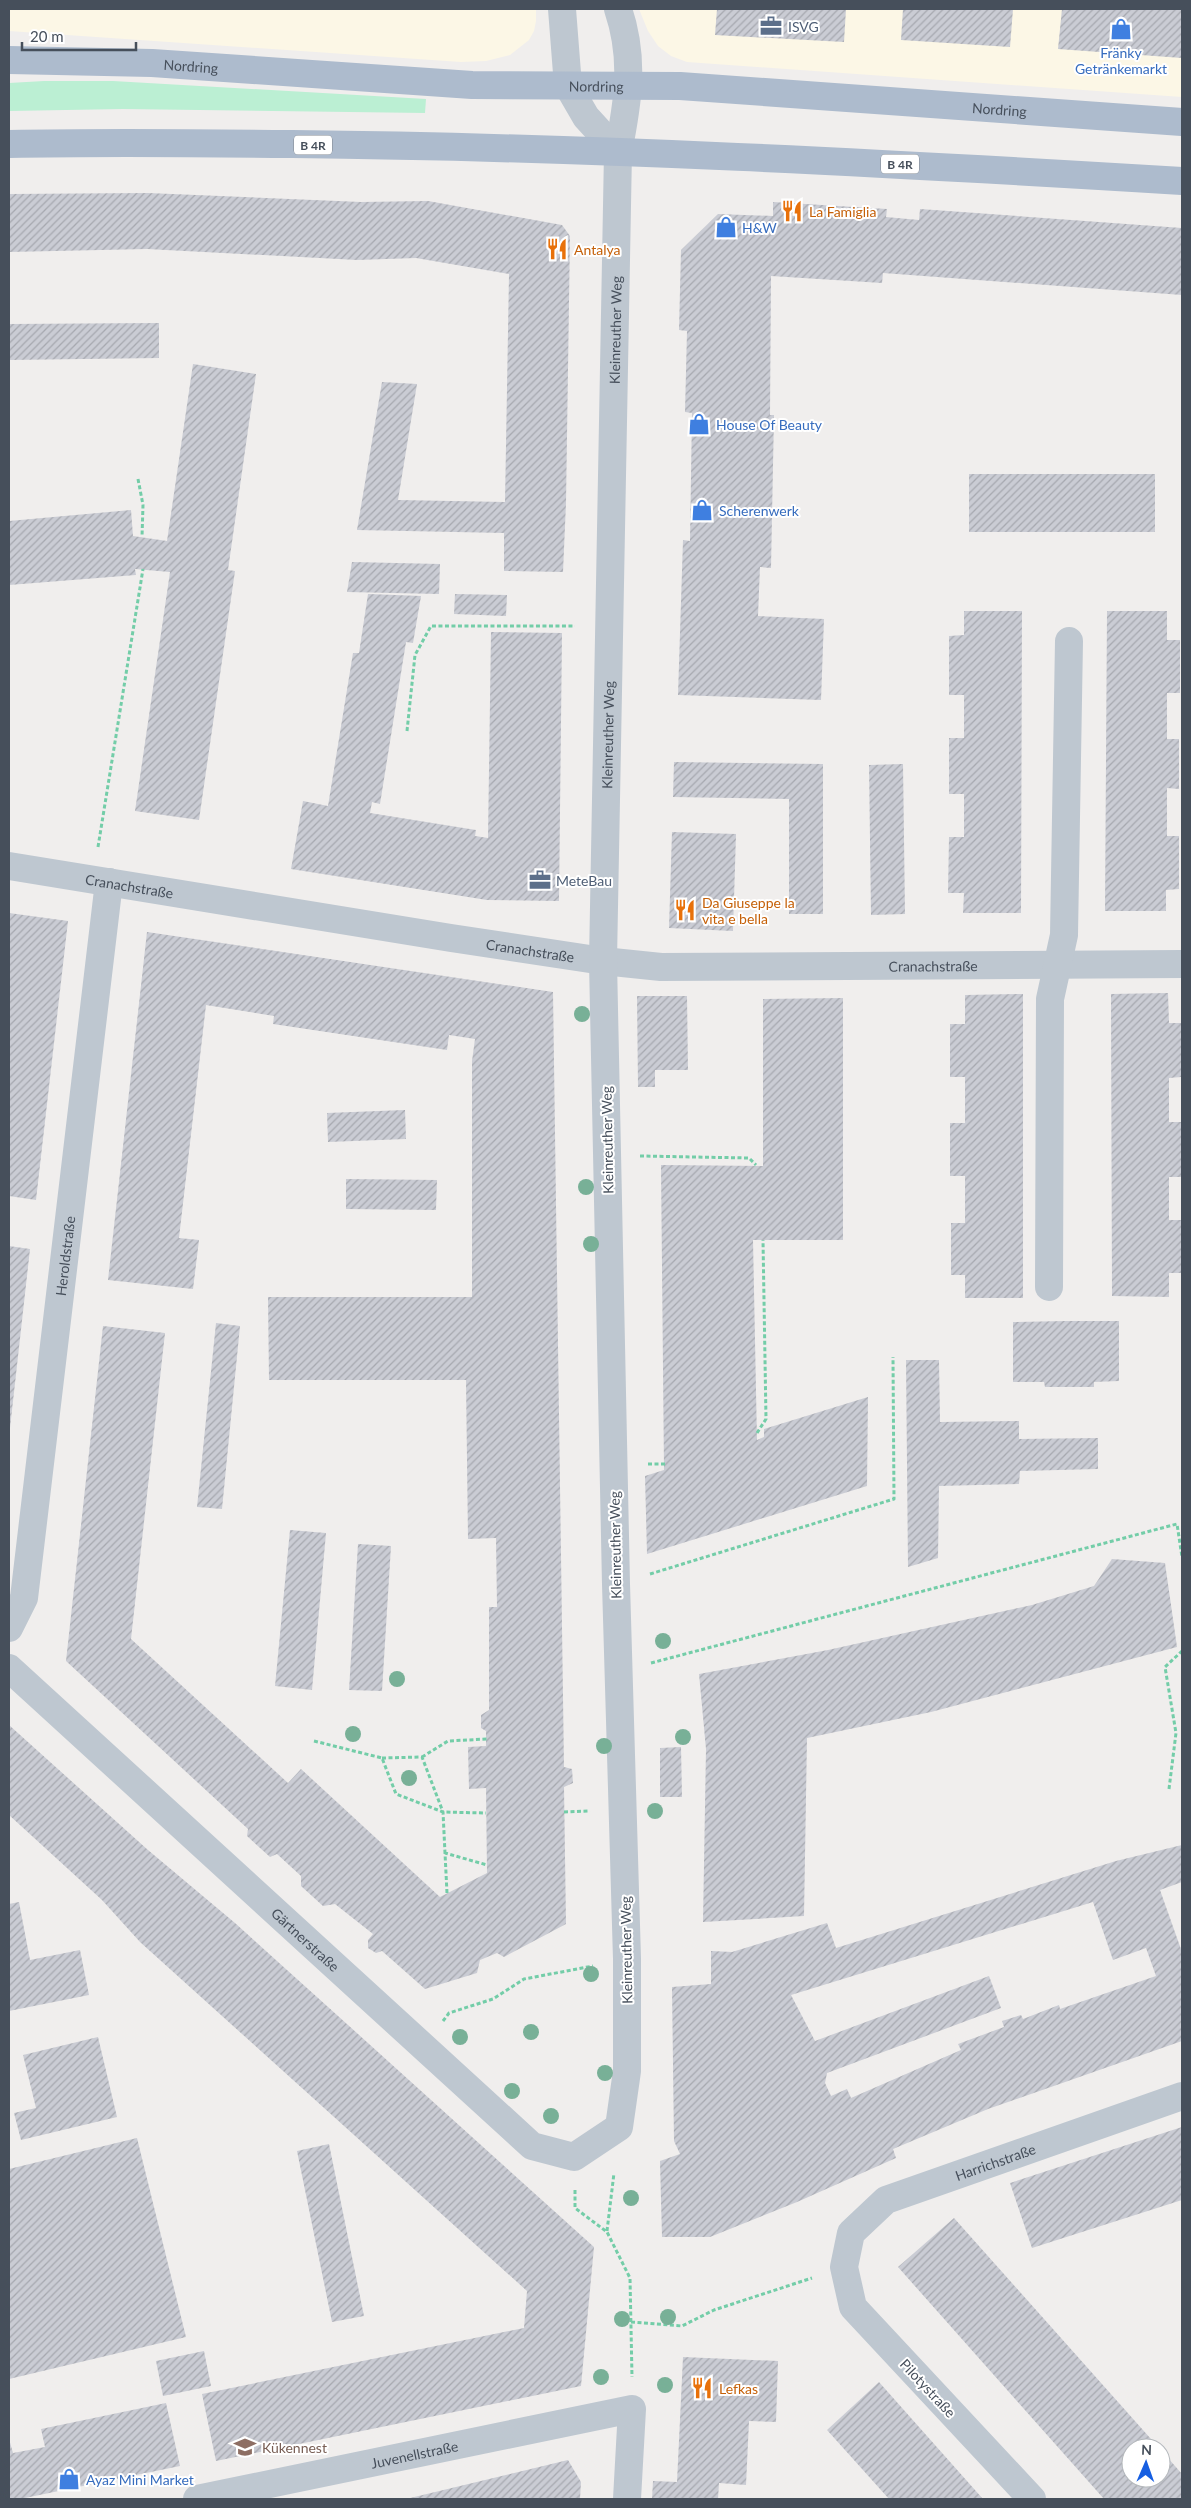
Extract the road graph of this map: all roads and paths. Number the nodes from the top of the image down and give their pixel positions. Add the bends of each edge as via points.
1 (562, 9) edge
2 (618, 9) edge
3 (9, 60) edge
4 (630, 84) junction
5 (568, 86) junction
6 (1182, 122) edge
7 (9, 144) edge
8 (618, 152) junction
9 (1182, 182) edge
10 (138, 479) dead end
11 (142, 537) dead end
12 (143, 569) dead end
13 (610, 626) junction
14 (1069, 641) dead end
15 (407, 731) dead end
16 (9, 866) edge
17 (101, 881) junction
18 (603, 961) junction
19 (1182, 964) edge
20 (1057, 965) junction
21 (607, 1156) junction
22 (756, 1165) dead end
23 (763, 1240) dead end
24 (1048, 1287) dead end
25 (893, 1357) dead end
26 (756, 1433) dead end
27 (1182, 1557) edge
28 (616, 1584) junction
29 (9, 1628) edge
30 (1182, 1651) edge
31 (9, 1668) edge
32 (619, 1671) junction
33 (486, 1739) dead end
34 (314, 1741) dead end
35 (422, 1757) junction
36 (382, 1758) junction
37 (1170, 1789) dead end
38 (443, 1812) junction
39 (486, 1813) dead end
40 (445, 1853) junction
41 (487, 1865) dead end
42 (447, 1893) dead end
43 (627, 1959) junction
44 (423, 2047) junction
45 (1182, 2096) edge
46 (619, 2127) junction
47 (574, 2157) junction
48 (607, 2232) junction
49 (844, 2267) junction
50 (631, 2322) junction
51 (632, 2352) dead end
52 (197, 2499) edge
53 (627, 2499) edge
54 (1032, 2499) edge

1 - 5 street
2 - 4 street, Kleinreuther Weg
3 - 5 main road, Nordring via 152,63 472,85
4 - 5 main road, Nordring
4 - 6 main road, Nordring
4 - 8 street, Kleinreuther Weg
5 - 8 street via 586,116
7 - 8 main road, B 4R via 476,146
8 - 9 main road, B 4R via 863,162
8 - 13 street, Kleinreuther Weg
10 - 11 path via 143,505
12 - 17 path
13 - 15 path via 431,626 415,655
13 - 18 street, Kleinreuther Weg
14 - 20 street via 1064,935
16 - 17 street, Cranachstraße
17 - 18 street, Cranachstraße
17 - 29 street, Heroldstraße via 24,1598
18 - 20 street, Cranachstraße via 661,967
18 - 21 street, Kleinreuther Weg
19 - 20 street, Cranachstraße
20 - 24 street via 1050,999
21 - 22 path via 749,1158
21 - 28 street, Kleinreuther Weg
23 - 26 path via 766,1419
25 - 28 path via 894,1499
27 - 32 path via 1177,1524
28 - 32 street, Kleinreuther Weg
30 - 37 path via 1166,1667 1176,1733
31 - 44 street, Gärtnerstraße
32 - 43 street, Kleinreuther Weg
33 - 35 path via 448,1741
34 - 36 path
35 - 36 path
35 - 38 path
36 - 38 path via 396,1794
38 - 39 path
38 - 40 path
40 - 41 path
40 - 42 path
43 - 44 path via 524,1979 493,1999 449,2013
43 - 46 street, Kleinreuther Weg via 627,2072
44 - 47 street, Gärtnerstraße via 532,2146
45 - 49 street, Harrichstraße via 886,2200 852,2233
46 - 47 street
46 - 48 path
47 - 48 path via 575,2208
48 - 50 path via 630,2278
49 - 50 path via 723,2306 682,2326
49 - 54 street, Pilotystraße via 853,2307
50 - 51 path
52 - 53 street, Juvenellstraße via 632,2409

